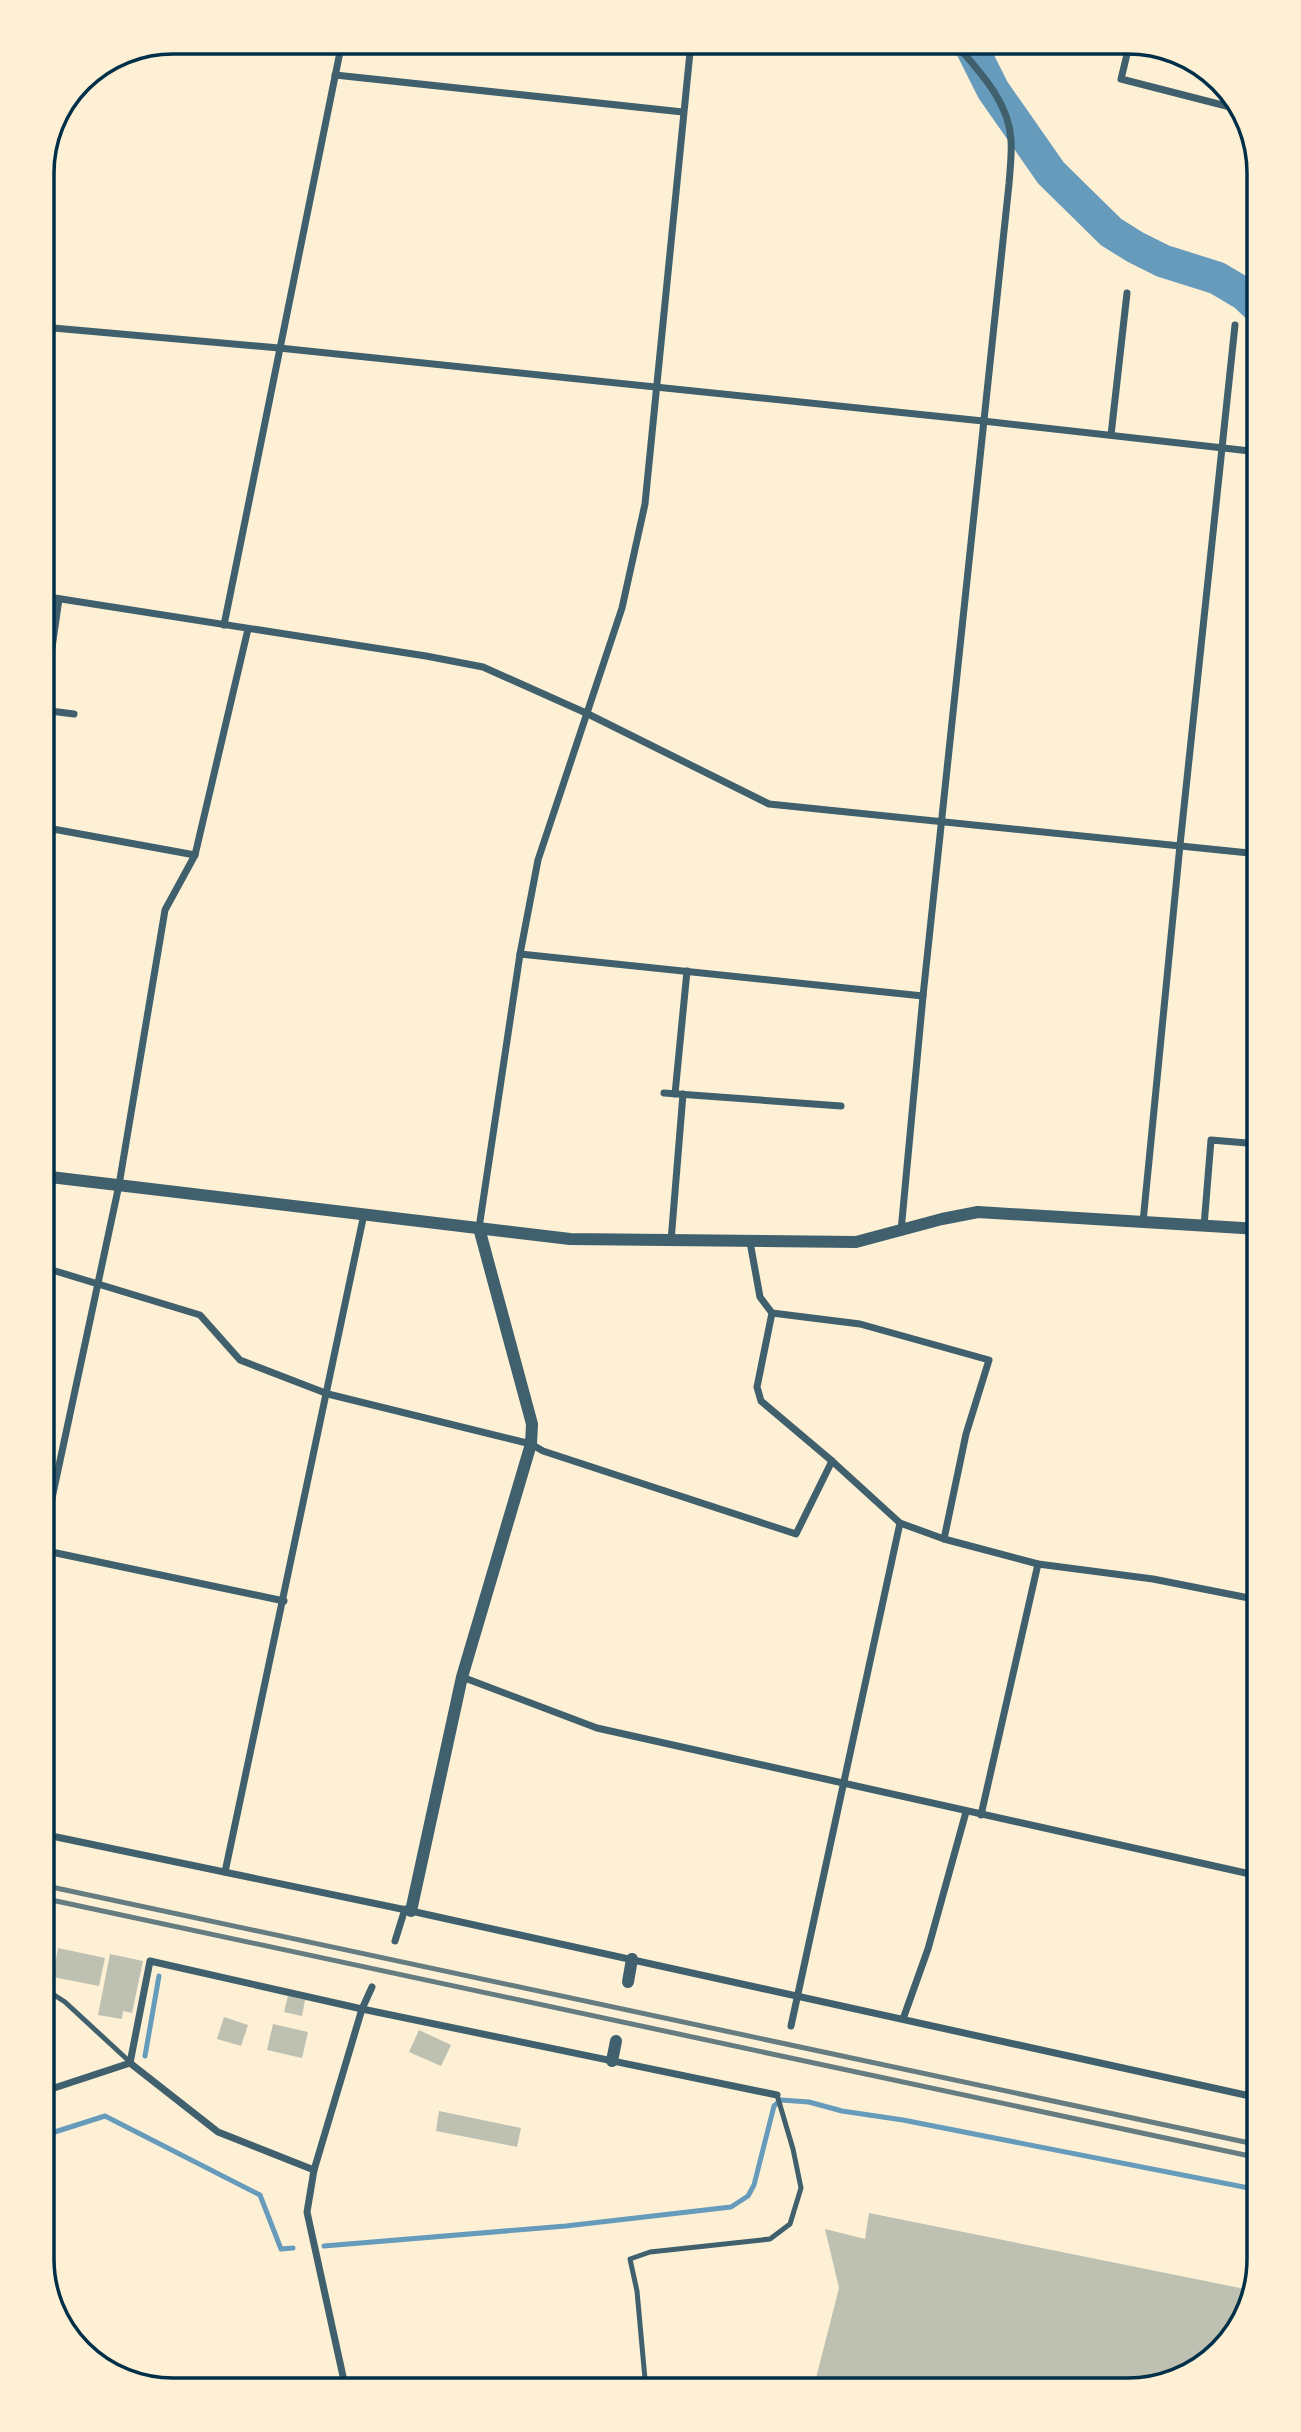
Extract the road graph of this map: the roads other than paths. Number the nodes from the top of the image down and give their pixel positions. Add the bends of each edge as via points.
1 (339, 54) edge
2 (690, 55) edge
3 (965, 55) edge
4 (1127, 55) edge
5 (335, 75) junction
6 (1225, 106) edge
7 (683, 112) junction
8 (1128, 293) dead end
9 (1235, 325) dead end
10 (55, 328) edge
11 (279, 348) junction
12 (657, 389) junction
13 (983, 421) junction
14 (1111, 435) junction
15 (1222, 448) junction
16 (1247, 451) edge
17 (55, 598) edge
18 (59, 599) junction
19 (224, 625) junction
20 (55, 627) edge
21 (248, 629) junction
22 (55, 712) edge
23 (586, 713) junction
24 (74, 714) dead end
25 (941, 820) junction
26 (55, 829) edge
27 (1180, 845) junction
28 (1247, 853) edge
29 (195, 855) junction
30 (520, 954) junction
31 (687, 971) junction
32 (923, 996) junction
33 (664, 1093) dead end
34 (679, 1094) junction
35 (841, 1106) dead end
36 (1247, 1143) edge
37 (55, 1177) edge
38 (119, 1185) junction
39 (364, 1214) junction
40 (1143, 1222) junction
41 (1204, 1226) junction
42 (479, 1227) junction
43 (1247, 1228) edge
44 (901, 1231) junction
45 (671, 1241) junction
46 (750, 1242) junction
47 (54, 1270) edge
48 (97, 1285) junction
49 (772, 1313) junction
50 (328, 1394) junction
51 (531, 1444) junction
52 (832, 1461) junction
53 (54, 1489) edge
54 (900, 1523) junction
55 (944, 1539) junction
56 (54, 1551) edge
57 (1038, 1564) junction
58 (1247, 1598) edge
59 (284, 1601) junction
60 (462, 1678) junction
61 (843, 1783) junction
62 (966, 1812) junction
63 (981, 1815) junction
64 (54, 1837) edge
65 (226, 1872) junction
66 (1247, 1873) edge
67 (408, 1910) junction
68 (395, 1941) dead end
69 (632, 1959) junction
70 (628, 1982) dead end
71 (372, 1987) dead end
72 (54, 1995) edge
73 (798, 1996) junction
74 (362, 2009) junction
75 (903, 2019) junction
76 (791, 2026) dead end
77 (616, 2041) dead end
78 (612, 2061) junction
79 (130, 2063) junction
80 (54, 2088) edge
81 (777, 2095) joint
82 (1247, 2095) edge
83 (314, 2170) junction
84 (343, 2377) edge
85 (645, 2377) edge

1 - 5 street
2 - 7 street
3 - 13 street via 1005,109 1011,139
4 - 6 street via 1121,79
5 - 7 street
5 - 11 street
7 - 12 street
8 - 14 street
9 - 15 street
10 - 11 street
11 - 12 street
11 - 19 street
12 - 13 street
12 - 23 street via 645,504 633,566
13 - 14 street
13 - 25 street
14 - 15 street
15 - 16 street
15 - 27 street
17 - 18 street
18 - 19 street
18 - 20 street
19 - 21 street
21 - 23 street via 483,667
21 - 29 street
22 - 24 street
23 - 25 street via 769,804
23 - 30 street via 538,860
25 - 27 street
25 - 32 street
26 - 29 street
27 - 28 street
27 - 40 street
29 - 38 street via 165,910
30 - 31 street
30 - 42 street
31 - 32 street
31 - 34 street
32 - 44 street
33 - 34 street
34 - 35 street
34 - 45 street
36 - 41 street via 1211,1140
37 - 38 street
38 - 39 street
38 - 48 street
39 - 42 street
39 - 50 street
40 - 41 street
40 - 44 street via 978,1212
41 - 43 street
42 - 45 street via 570,1239
42 - 51 street via 531,1424
44 - 46 street via 856,1242
45 - 46 street
46 - 49 street via 760,1297
47 - 48 street
48 - 50 street via 200,1315 240,1360
48 - 53 street
49 - 52 street via 757,1387 761,1401
49 - 55 street via 860,1324 989,1360 966,1434
50 - 51 street
50 - 59 street
51 - 52 street via 796,1534
51 - 60 street
52 - 54 street
54 - 55 street
54 - 61 street
55 - 57 street
56 - 59 street
57 - 58 street
57 - 63 street
59 - 65 street
60 - 61 street via 597,1728
60 - 67 street
61 - 62 street
61 - 73 street
62 - 63 street
62 - 75 street via 928,1950
63 - 66 street
64 - 65 street
65 - 67 street
67 - 68 street
67 - 69 street
69 - 70 street
69 - 73 street
71 - 74 street
72 - 79 lane
73 - 75 street
73 - 76 street
74 - 78 street
74 - 79 street via 150,1961
74 - 83 street
75 - 82 street
77 - 78 street
78 - 81 street
79 - 80 street
79 - 83 street via 218,2132
81 - 85 lane via 801,2188 790,2224 770,2239 650,2252 630,2259
83 - 84 street via 307,2212

